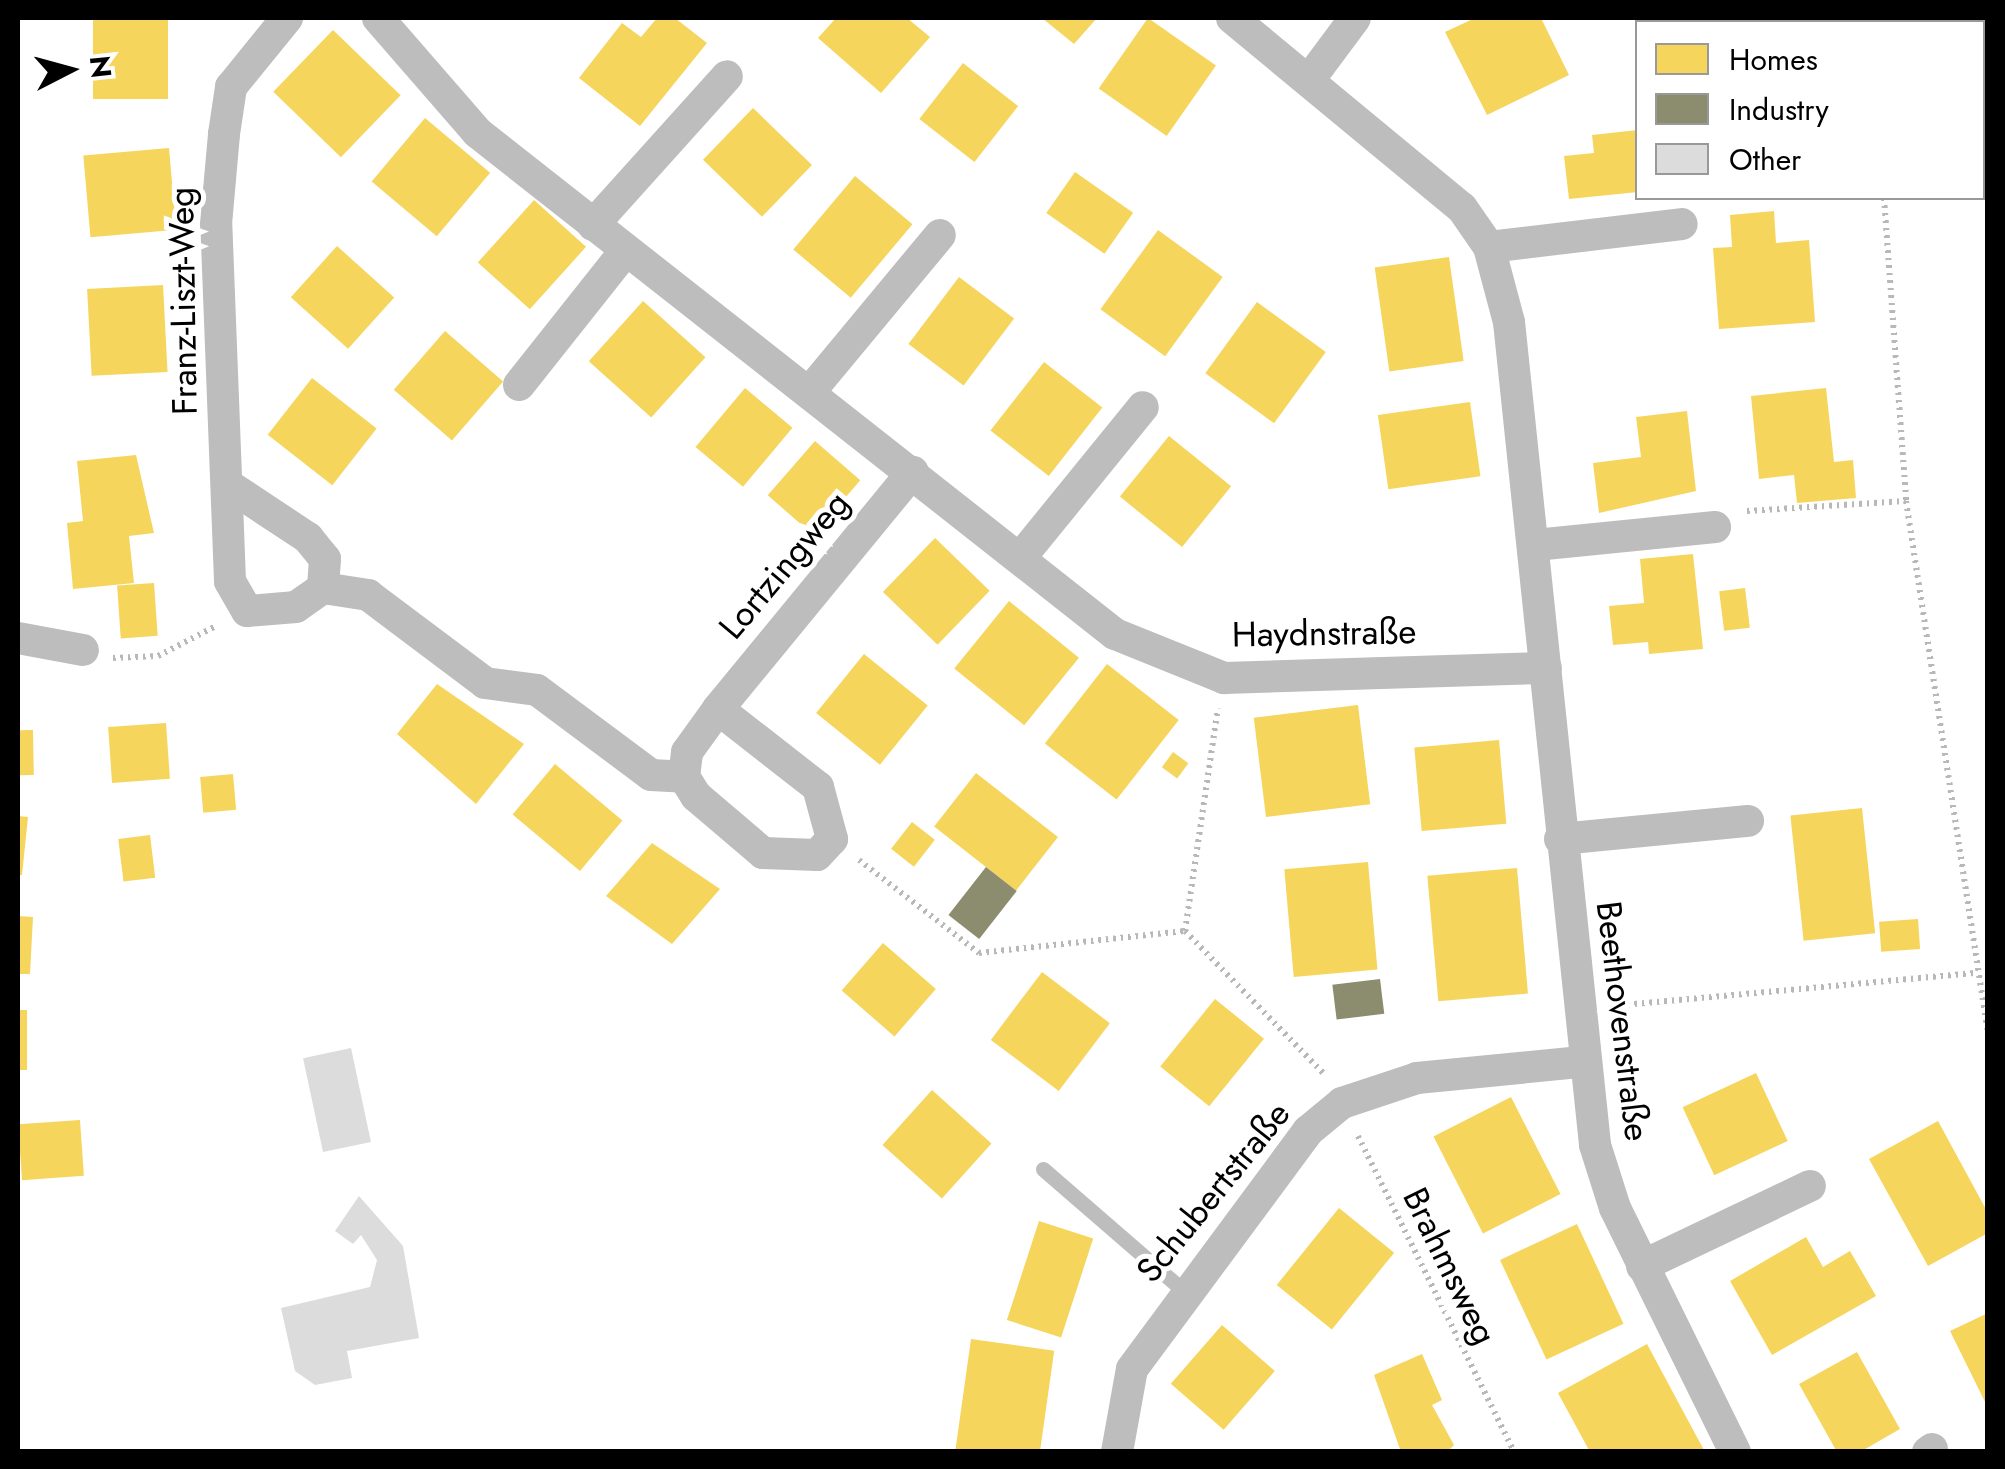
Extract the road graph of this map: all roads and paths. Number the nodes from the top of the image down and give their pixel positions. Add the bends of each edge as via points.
1 (287, 18) edge
2 (378, 18) edge
3 (1232, 18) edge
4 (1355, 18) edge
5 (726, 76) dead end
6 (1309, 80) junction
7 (1884, 200) edge
8 (593, 224) junction
9 (1682, 224) dead end
10 (940, 235) dead end
11 (1489, 247) junction
12 (626, 250) junction
13 (519, 385) dead end
14 (812, 389) junction
15 (1143, 407) dead end
16 (913, 472) junction
17 (228, 485) junction
18 (1906, 501) junction
19 (1715, 527) joint
20 (1534, 545) junction
21 (1020, 557) junction
22 (323, 588) junction
23 (247, 610) junction
24 (18, 638) edge
25 (82, 650) dead end
26 (136, 663) dead end
27 (1546, 668) junction
28 (1224, 678) junction
29 (718, 708) junction
30 (684, 777) junction
31 (1748, 821) dead end
32 (832, 839) junction
33 (1560, 839) junction
34 (1185, 931) junction
35 (1974, 973) junction
36 (1577, 1010) junction
37 (1988, 1034) edge
38 (1581, 1062) junction
39 (1342, 1103) junction
40 (1043, 1169) dead end
41 (1810, 1186) dead end
42 (1642, 1266) junction
43 (1184, 1292) junction
44 (1117, 1452) edge
45 (1514, 1452) edge
46 (1735, 1452) edge

1 - 17 street, Franz-Liszt-Weg via 231,87 224,134 216,224
2 - 8 street, Haydnstraße via 478,133
3 - 6 street, Beethovenstraße
4 - 6 street
5 - 8 street
6 - 11 street, Beethovenstraße via 1462,208
7 - 18 path
8 - 12 street, Haydnstraße
9 - 11 street
10 - 14 street
11 - 20 street, Beethovenstraße via 1509,322
12 - 13 street
12 - 14 street, Haydnstraße
14 - 16 street, Haydnstraße
15 - 21 street
16 - 21 street, Haydnstraße
16 - 29 street, Lortzingweg
17 - 22 street via 308,538 325,559
17 - 23 street, Franz-Liszt-Weg via 230,581
18 - 19 path via 1738,511
18 - 35 path
19 - 20 street
20 - 27 street, Beethovenstraße
21 - 28 street, Haydnstraße via 1114,634
22 - 23 street via 296,607
22 - 30 street via 368,595 486,683 537,690 650,775
23 - 26 path
24 - 25 street
27 - 28 street, Haydnstraße
27 - 33 street, Beethovenstraße
28 - 34 path
29 - 30 street, Lortzingweg via 687,752
29 - 32 street via 818,787
30 - 32 street via 763,853 817,855
31 - 33 street
32 - 34 path via 979,953
33 - 36 street, Beethovenstraße
34 - 39 path, Brahmsweg via 1312,1054
35 - 36 path
35 - 37 path
36 - 38 street, Beethovenstraße
38 - 39 street, Schubertstraße via 1416,1078
38 - 42 street, Beethovenstraße via 1595,1145
39 - 43 street, Schubertstraße via 1308,1130
39 - 45 path, Brahmsweg
40 - 43 lane
41 - 42 street
42 - 46 street, Beethovenstraße
43 - 44 street, Schubertstraße via 1132,1369

